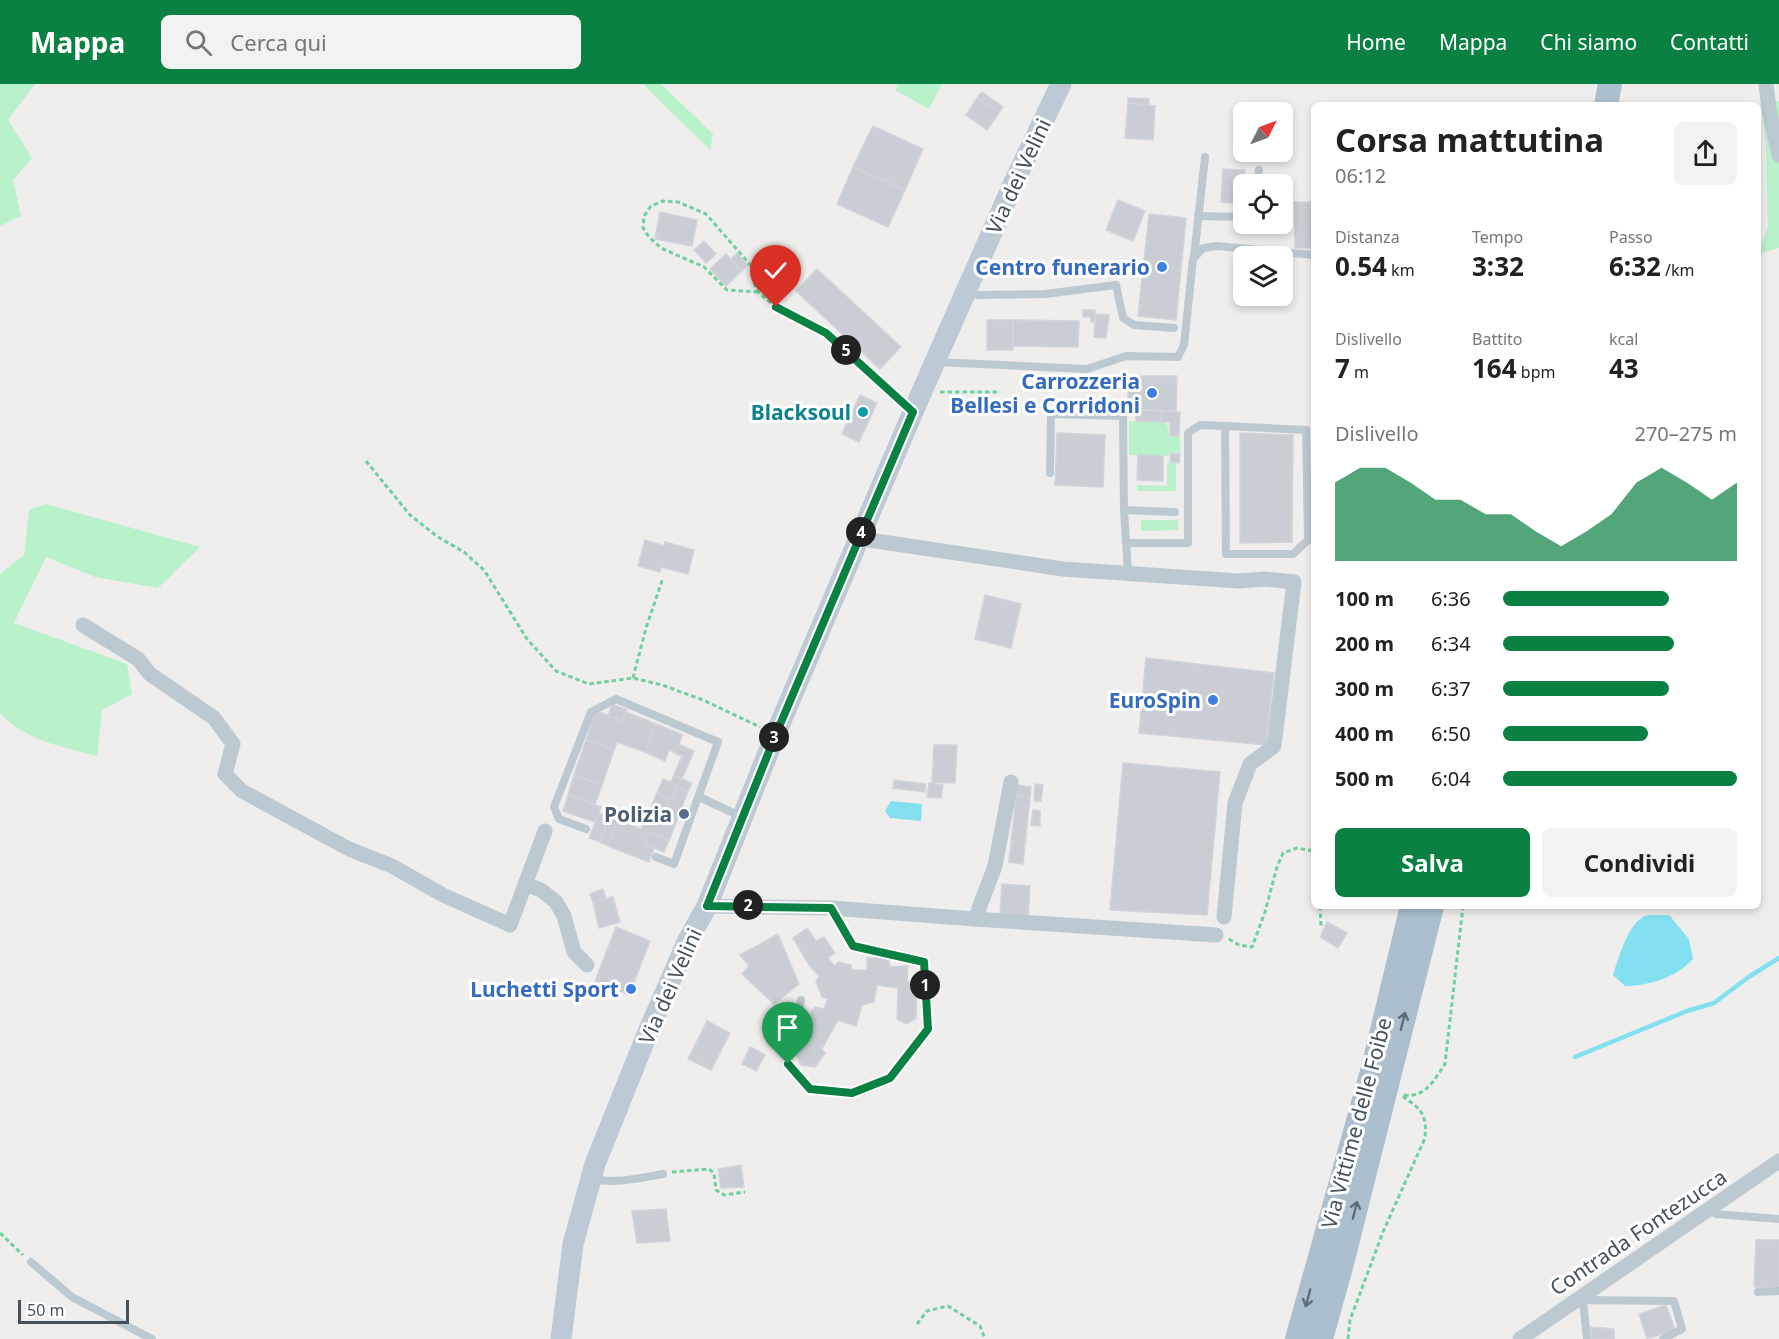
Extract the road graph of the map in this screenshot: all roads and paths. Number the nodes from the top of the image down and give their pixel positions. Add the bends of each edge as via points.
1 (1061, 84) edge
2 (1610, 84) edge
3 (1626, 84) edge
4 (1766, 84) edge
5 (1607, 102) edge
6 (1622, 102) edge
7 (1779, 155) edge
8 (1205, 157) dead end
9 (1259, 170) dead end
10 (1258, 174) edge
11 (1198, 216) junction
12 (1233, 217) edge
13 (1311, 255) edge
14 (1193, 259) junction
15 (966, 291) junction
16 (758, 292) junction
17 (1174, 328) dead end
18 (936, 362) junction
19 (924, 387) junction
20 (998, 392) dead end
21 (913, 412) junction
22 (1225, 426) junction
23 (366, 461) dead end
24 (1050, 473) dead end
25 (1124, 510) junction
26 (1175, 512) dead end
27 (860, 535) junction
28 (1127, 543) junction
29 (1128, 573) junction
30 (663, 578) dead end
31 (83, 625) dead end
32 (633, 678) junction
33 (776, 734) junction
34 (1011, 782) dead end
35 (699, 797) junction
36 (741, 816) junction
37 (586, 829) dead end
38 (545, 831) dead end
39 (1311, 850) edge
40 (656, 857) dead end
41 (525, 884) junction
42 (707, 906) junction
43 (831, 908) junction
44 (1320, 909) edge
45 (1411, 909) edge
46 (1431, 909) edge
47 (1463, 909) edge
48 (1224, 917) dead end
49 (975, 919) junction
50 (1321, 927) dead end
51 (1216, 935) joint
52 (587, 965) dead end
53 (801, 1000) dead end
54 (1779, 1161) edge
55 (663, 1174) joint
56 (591, 1179) junction
57 (745, 1192) dead end
58 (1709, 1210) junction
59 (1779, 1219) edge
60 (0, 1233) edge
61 (31, 1262) joint
62 (1779, 1290) edge
63 (1758, 1292) dead end
64 (1580, 1300) junction
65 (917, 1324) dead end
66 (152, 1339) edge
67 (561, 1339) edge
68 (985, 1339) edge
69 (1297, 1339) edge
70 (1321, 1339) edge
71 (1348, 1339) edge
72 (1520, 1339) edge
73 (1587, 1339) edge
74 (1663, 1339) edge

1 - 15 street, Via dei Velini
2 - 5 main road
3 - 6 main road
4 - 7 street
8 - 11 lane
9 - 10 lane
11 - 12 lane
11 - 14 lane
13 - 14 lane via 1217,246 1203,248
14 - 18 lane via 1184,345 1178,357 1126,356 1086,369
15 - 17 lane via 977,295 1045,294 1116,285 1123,318 1134,325
15 - 18 street, Via dei Velini
16 - 16 path via 753,281 754,269 706,214 678,202 663,201 651,206 644,216 643,228 661,248 704,267 727,290
16 - 21 path via 776,307 826,333
18 - 19 street, Via dei Velini
19 - 20 path via 935,392
19 - 21 street, Via dei Velini
21 - 27 street, Via dei Velini
22 - 22 lane via 1226,554 1293,554 1308,540 1306,430
22 - 28 lane via 1200,425 1188,433 1188,543
23 - 32 path via 410,515 484,570 527,639 556,671 589,684
24 - 25 lane via 1051,414 1123,416
25 - 26 lane
25 - 28 lane
27 - 29 street via 869,540 1063,569
27 - 33 street, Via dei Velini
28 - 29 lane
29 - 48 street via 1294,582 1274,746 1250,764 1235,803
30 - 32 path
31 - 41 street via 138,659 150,674 214,718 233,744 225,774 243,791 349,849 510,925
32 - 33 path via 703,700
33 - 36 street, Via dei Velini
34 - 49 street via 994,866
35 - 36 lane
35 - 37 lane via 718,742 616,699 591,711 554,807 559,819
35 - 40 lane via 674,864
36 - 42 street, Via dei Velini
38 - 41 street
39 - 51 path via 1297,848 1283,854 1252,947
41 - 52 street via 556,902 574,952
42 - 43 street
42 - 56 street, Via dei Velini via 648,1032
43 - 49 street
43 - 53 lane via 853,946 924,962 928,1029 890,1078 852,1093 810,1089 788,1064
44 - 50 path
45 -> 69 main road, Via Vittime delle Foibe
70 -> 46 main road, Via Vittime delle Foibe
47 - 71 path via 1445,1064 1421,1094 1399,1094 1420,1110 1426,1122 1425,1138 1383,1232 1350,1320
49 - 51 street
54 - 58 street, Contrada Fontezucca
55 - 56 lane via 622,1180
55 - 57 path via 709,1169 714,1173 716,1190 724,1195
56 - 67 street, Via dei Velini via 573,1244
58 - 59 lane via 1716,1215
58 - 64 street, Contrada Fontezucca
60 - 61 path
61 - 66 lane via 72,1297
62 - 63 lane
64 - 72 street, Contrada Fontezucca
64 - 73 lane
64 - 74 lane via 1674,1301 1682,1329
65 - 68 path via 927,1311 948,1306 980,1326

